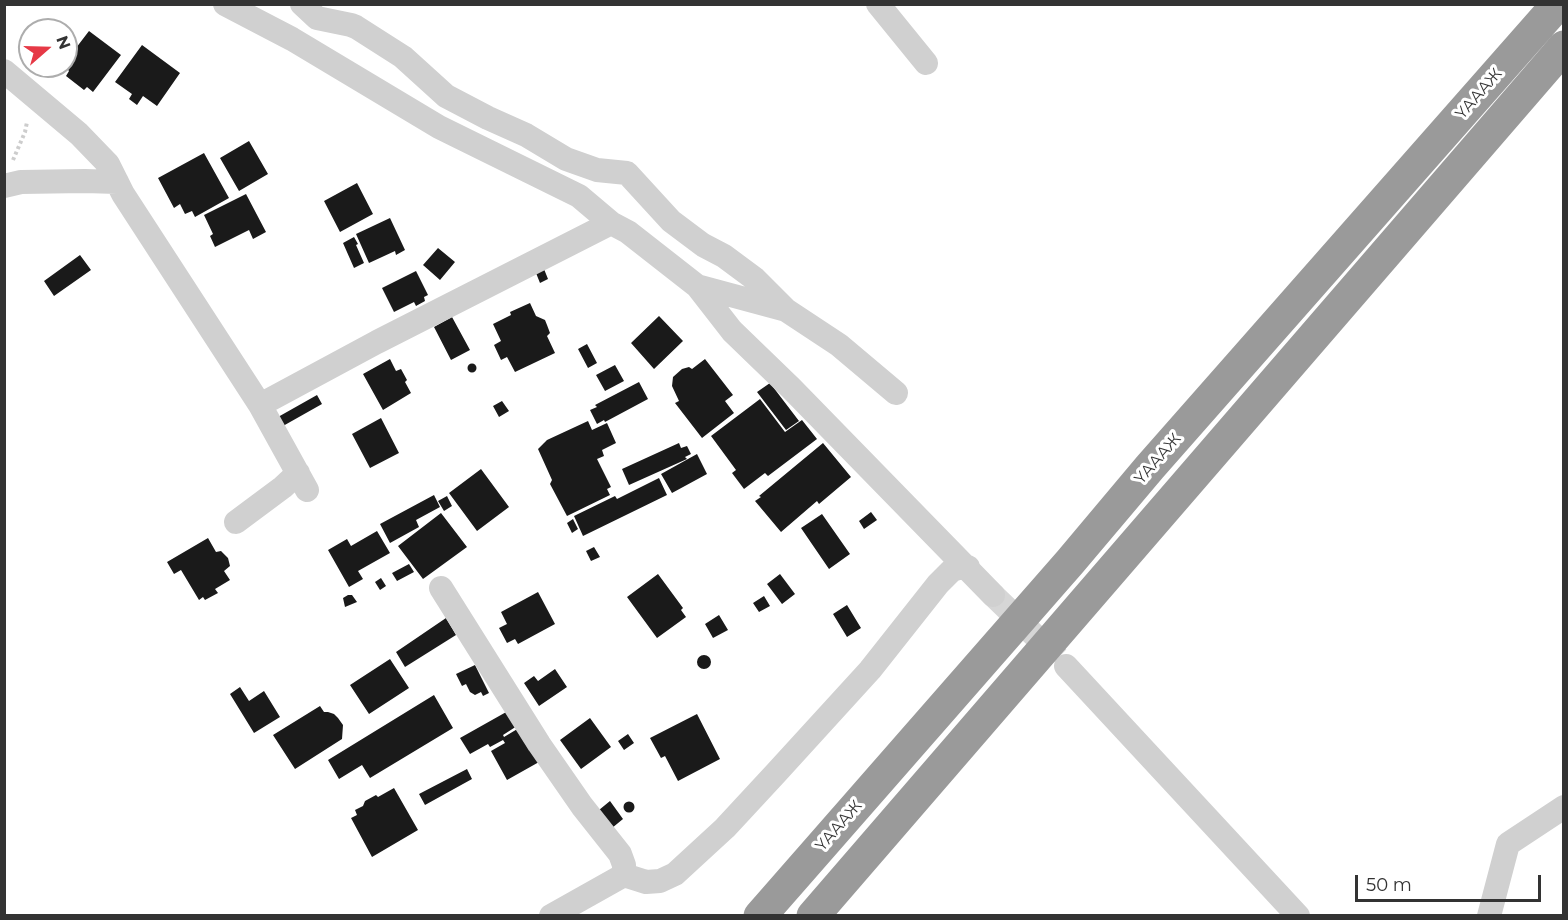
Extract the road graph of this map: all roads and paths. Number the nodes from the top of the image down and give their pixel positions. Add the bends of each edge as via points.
1 (225, 4) edge
2 (342, 4) edge
3 (878, 4) edge
4 (1558, 4) edge
5 (291, 14) edge
6 (356, 27) junction
7 (1563, 47) edge
8 (926, 63) dead end
9 (13, 78) edge
10 (458, 102) junction
11 (482, 114) junction
12 (438, 127) junction
13 (481, 148) junction
14 (7, 176) edge
15 (117, 182) junction
16 (611, 223) junction
17 (696, 286) junction
18 (786, 310) junction
19 (896, 393) dead end
20 (260, 405) junction
21 (236, 522) dead end
22 (968, 567) junction
23 (441, 588) dead end
24 (993, 594) tunnel mouth
25 (1066, 666) tunnel mouth
26 (1563, 807) edge
27 (624, 875) junction
28 (551, 915) edge
29 (760, 915) edge
30 (813, 915) edge
31 (1298, 915) edge
32 (1489, 915) edge

1 - 5 street
2 - 6 street
3 - 8 street
4 - 29 highway, ҮАААЖ
5 - 6 street
5 - 12 street via 292,39
6 - 10 street via 403,57
7 - 30 highway, ҮАААЖ
9 - 14 path via 29,114
9 - 15 street via 79,134 108,164
10 - 11 street
10 - 12 street
11 - 13 street via 478,131
11 - 18 street via 566,159 597,170 627,173 671,220 755,279
12 - 13 street
13 - 16 street via 579,196
14 - 15 street via 21,182
15 - 20 street
16 - 17 street
16 - 20 street
17 - 18 street
17 - 22 street via 732,331
18 - 19 street via 839,345
20 - 21 street via 302,482 283,487
22 - 24 street
22 - 27 street via 952,570 938,584 870,670 725,828 675,874 646,882
23 - 27 street via 539,744 620,854
25 - 31 street
26 - 32 street via 1508,844
27 - 28 street

